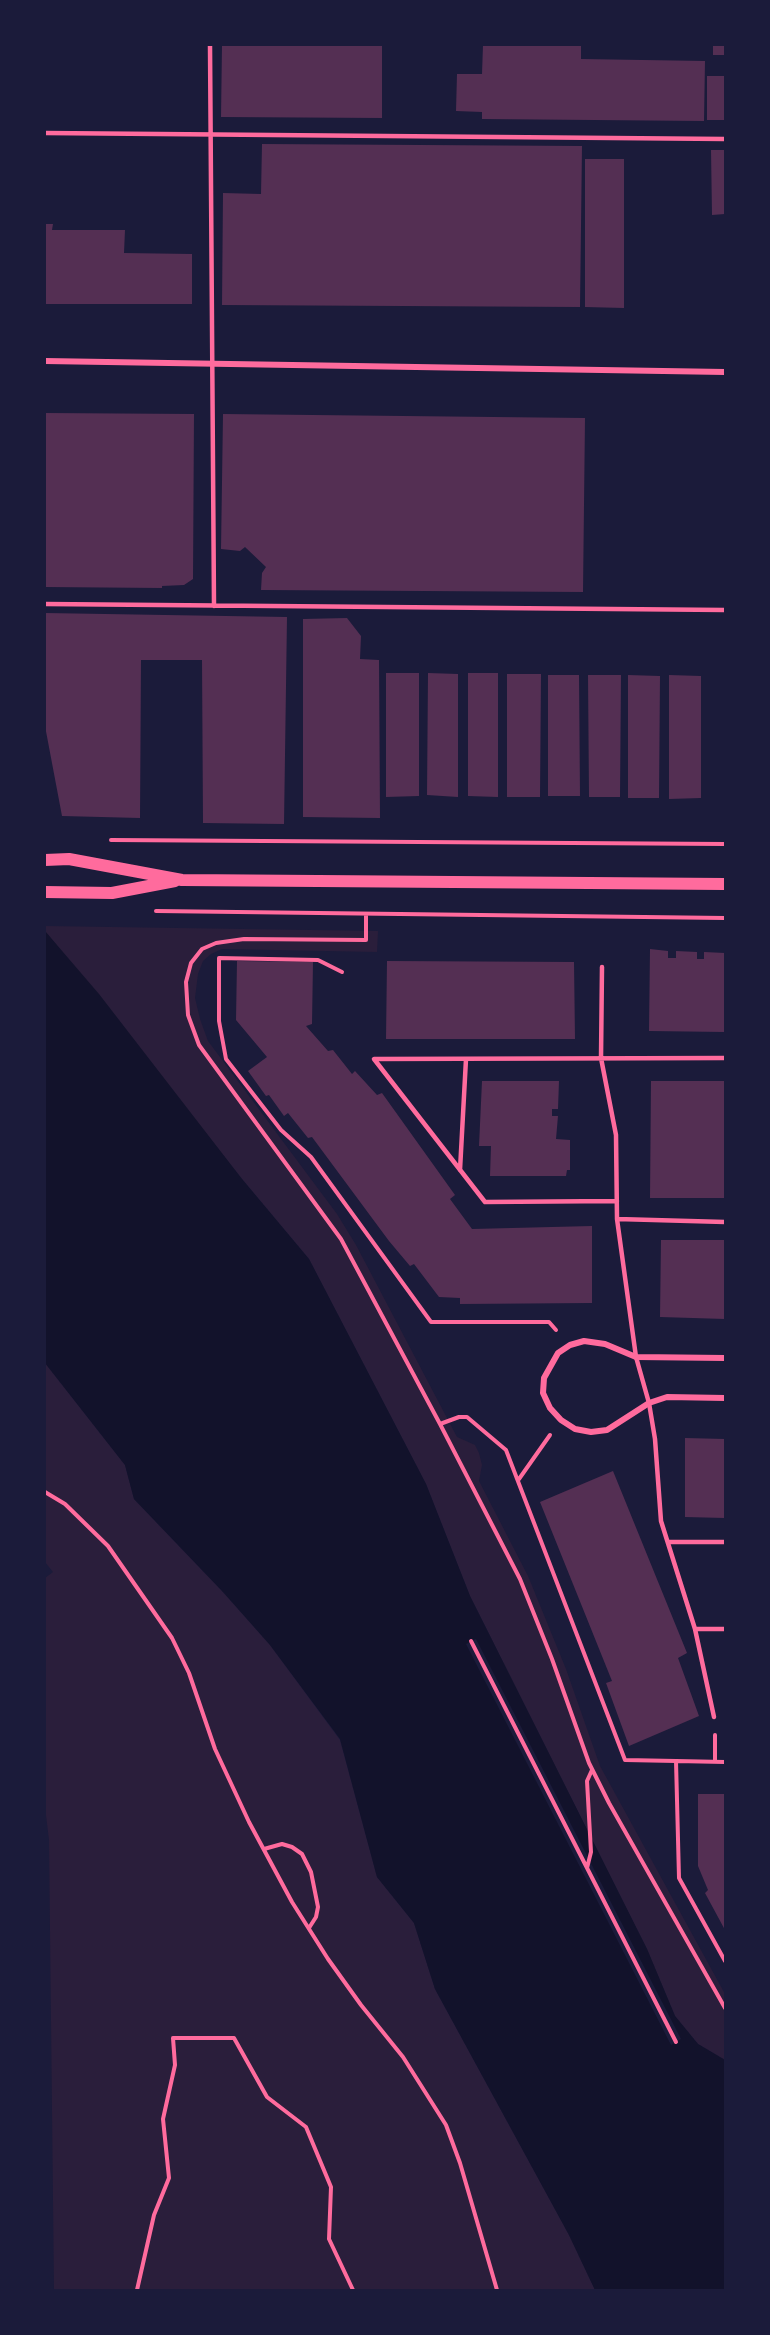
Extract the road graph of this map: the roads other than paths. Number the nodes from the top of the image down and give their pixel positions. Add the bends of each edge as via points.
1 (210, 45) edge
2 (45, 133) edge
3 (210, 133) junction
4 (725, 139) edge
5 (45, 361) edge
6 (212, 363) junction
7 (725, 372) edge
8 (45, 604) edge
9 (214, 606) junction
10 (725, 610) edge
11 (45, 860) edge
12 (182, 880) junction
13 (725, 884) edge
14 (45, 892) edge
15 (602, 967) dead end
16 (601, 1058) junction
17 (725, 1058) edge
18 (466, 1059) junction
19 (460, 1170) junction
20 (617, 1201) junction
21 (617, 1219) junction
22 (725, 1222) edge
23 (636, 1357) junction
24 (725, 1358) edge
25 (725, 1398) edge
26 (649, 1403) junction
27 (668, 1542) junction
28 (725, 1542) edge
29 (695, 1629) junction
30 (725, 1629) edge
31 (714, 1717) dead end

1 - 3 lane
2 - 3 lane
3 - 4 lane
3 - 6 lane
5 - 6 street
6 - 7 street
6 - 9 lane
8 - 9 lane
9 - 10 lane
11 - 12 main road via 69,859
12 - 13 main road
12 - 14 main road via 112,893
15 - 16 lane
16 - 17 lane
16 - 18 lane
16 - 20 lane via 616,1135
18 - 19 lane
18 - 19 lane via 374,1059
19 - 20 lane via 485,1202
20 - 21 lane
21 - 22 lane
21 - 23 lane
23 - 24 street
23 - 26 lane
23 - 26 street via 605,1344 584,1341 570,1345 558,1353 544,1378 543,1393 561,1420 574,1429 591,1432 607,1430
25 - 26 street via 667,1397
26 - 27 lane via 661,1521
27 - 28 lane
27 - 29 lane
29 - 30 lane
29 - 31 lane

